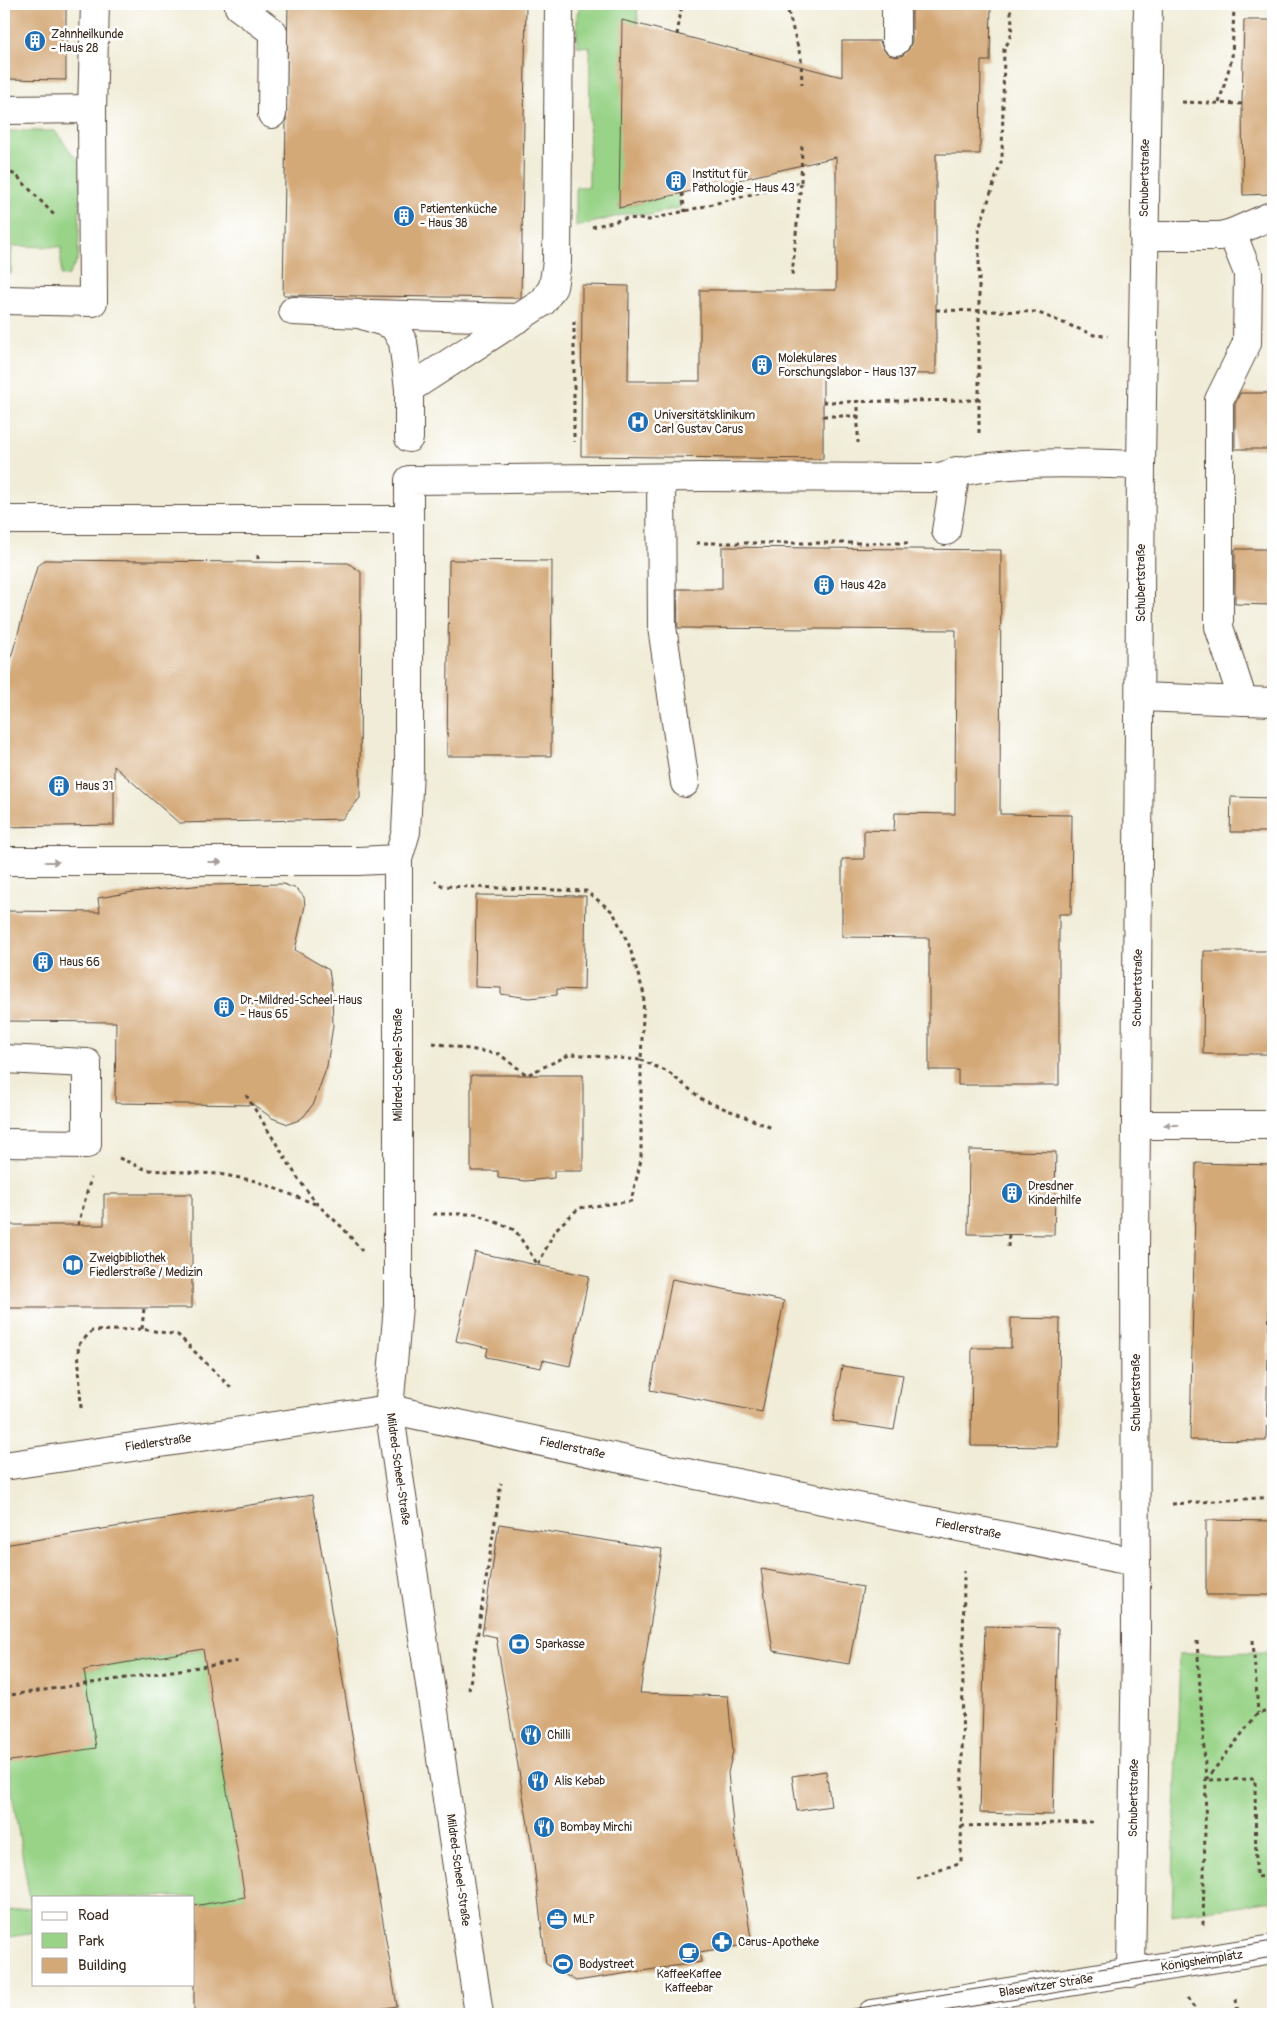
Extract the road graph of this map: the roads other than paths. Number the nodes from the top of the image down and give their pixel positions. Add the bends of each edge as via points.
1 (96, 4) edge
2 (239, 4) edge
3 (559, 4) edge
4 (896, 4) edge
5 (1148, 4) edge
6 (896, 41) dead end
7 (92, 109) junction
8 (4, 110) edge
9 (272, 114) dead end
10 (1273, 215) edge
11 (1232, 234) junction
12 (1144, 236) junction
13 (4, 300) edge
14 (293, 311) dead end
15 (359, 314) junction
16 (519, 318) junction
17 (409, 389) junction
18 (409, 438) dead end
19 (1141, 464) junction
20 (968, 470) junction
21 (661, 478) junction
22 (4, 520) edge
23 (409, 520) junction
24 (946, 531) dead end
25 (1140, 697) junction
26 (1243, 701) junction
27 (1273, 702) edge
28 (685, 783) dead end
29 (398, 859) junction
30 (4, 861) edge
31 (4, 1059) edge
32 (1137, 1125) junction
33 (1273, 1125) edge
34 (4, 1143) edge
35 (389, 1409) junction
36 (4, 1466) edge
37 (1136, 1562) junction
38 (1273, 1949) edge
39 (1131, 1973) junction
40 (479, 2014) edge
41 (872, 2014) edge

1 - 7 street
2 - 9 street via 273,32
3 - 16 street via 557,262 553,287 543,302
4 - 6 street
5 - 12 street, Schubertstraße
7 - 8 street
7 - 13 street via 93,302
10 - 11 street
11 - 12 street
11 - 26 street via 1248,273 1247,343 1219,400 1219,627
12 - 19 street, Schubertstraße
14 - 15 street
15 - 16 street
15 - 17 street via 393,324 403,342
16 - 17 street
17 - 18 street
19 - 20 street via 1066,463
19 - 25 street, Schubertstraße
20 - 21 street via 936,478
20 - 24 street
21 - 23 street, Mildred-Scheel-Straße via 409,480
21 - 28 street via 662,627
22 - 23 street
23 - 29 street, Mildred-Scheel-Straße via 409,770 406,832
25 - 26 street
25 - 32 street, Schubertstraße
26 - 27 street
30 -> 29 street
29 - 35 street, Mildred-Scheel-Straße via 398,1306
31 - 34 street via 87,1063 93,1147
33 -> 32 street
32 - 37 street, Schubertstraße
35 - 36 street, Fiedlerstraße
35 - 37 street, Fiedlerstraße
35 - 40 street, Mildred-Scheel-Straße
37 - 39 street, Schubertstraße
38 - 39 street, Königsheimplatz
39 - 41 street, Blasewitzer Straße

